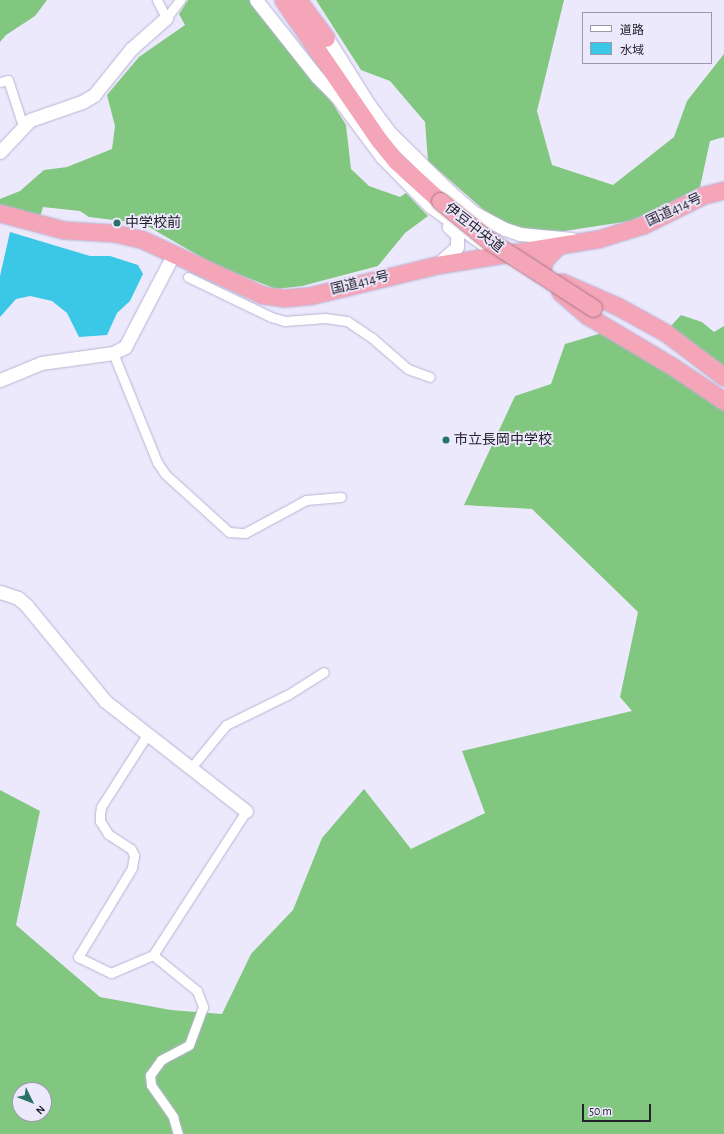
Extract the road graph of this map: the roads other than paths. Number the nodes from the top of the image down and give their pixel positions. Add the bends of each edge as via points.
1 (157, 0) edge
2 (180, 0) edge
3 (256, 0) edge
4 (281, 0) edge
5 (287, 0) edge
6 (298, 0) edge
7 (306, 0) edge
8 (166, 18) junction
9 (326, 38) junction
10 (0, 82) edge
11 (338, 98) junction
12 (23, 126) junction
13 (0, 152) edge
14 (724, 190) edge
15 (441, 199) junction
16 (2, 218) edge
17 (587, 242) junction
18 (558, 246) junction
19 (517, 251) junction
20 (499, 254) junction
21 (173, 255) junction
22 (437, 265) junction
23 (542, 269) junction
24 (188, 277) dead end
25 (595, 305) junction
26 (113, 354) junction
27 (724, 377) edge
28 (430, 378) dead end
29 (0, 380) edge
30 (724, 386) edge
31 (724, 392) edge
32 (724, 401) edge
33 (341, 497) dead end
34 (0, 592) edge
35 (324, 672) dead end
36 (148, 735) junction
37 (190, 769) junction
38 (246, 811) joint
39 (153, 955) junction
40 (178, 1134) edge

1 - 8 street
2 - 8 street
3 - 11 street via 317,77
4 - 11 highway
4 - 15 highway, 伊豆中央道 via 379,140 396,161
5 - 15 highway, 伊豆中央道 via 377,130
6 - 9 highway
7 - 9 street
8 - 12 street via 131,48 89,98 37,116
9 - 15 street via 369,105
10 - 12 street via 8,80
11 - 15 street via 382,156
12 - 13 street
14 - 17 highway, 国道414号 via 704,195 643,225
15 - 17 street via 520,234
15 - 19 street via 464,208
15 - 20 street
15 - 22 street via 458,238 454,253
15 - 25 highway, 伊豆中央道, bridge via 488,240
16 - 21 highway, 国道414号 via 64,230 114,233 141,239
17 - 18 highway, 国道414号
18 - 19 highway, 国道414号
18 - 23 highway via 545,259
19 - 20 highway, 国道414号
19 - 23 highway
20 - 22 highway, 国道414号
20 - 32 highway via 552,286 588,316 672,366
21 - 22 highway, 国道414号 via 263,295 284,298 309,296
21 - 26 street via 130,341
23 - 27 highway via 562,282 617,306 666,333
24 - 28 street via 272,317 300,321 336,319 353,324 408,369
25 - 30 highway, 伊豆中央道 via 658,338
25 - 31 highway, 伊豆中央道 via 655,342
26 - 29 street via 41,363
26 - 33 street via 140,414 157,462 165,474 229,532 245,533 306,500
34 - 36 street via 18,598 26,605 105,701
35 - 37 street via 289,694 226,725
36 - 37 street
36 - 39 street via 101,807 100,814 108,834 131,849 134,855 132,868 78,957 111,973
37 - 38 street
38 - 39 street
39 - 40 street via 197,991 204,1007 190,1045 161,1060 150,1075 151,1085 173,1117

